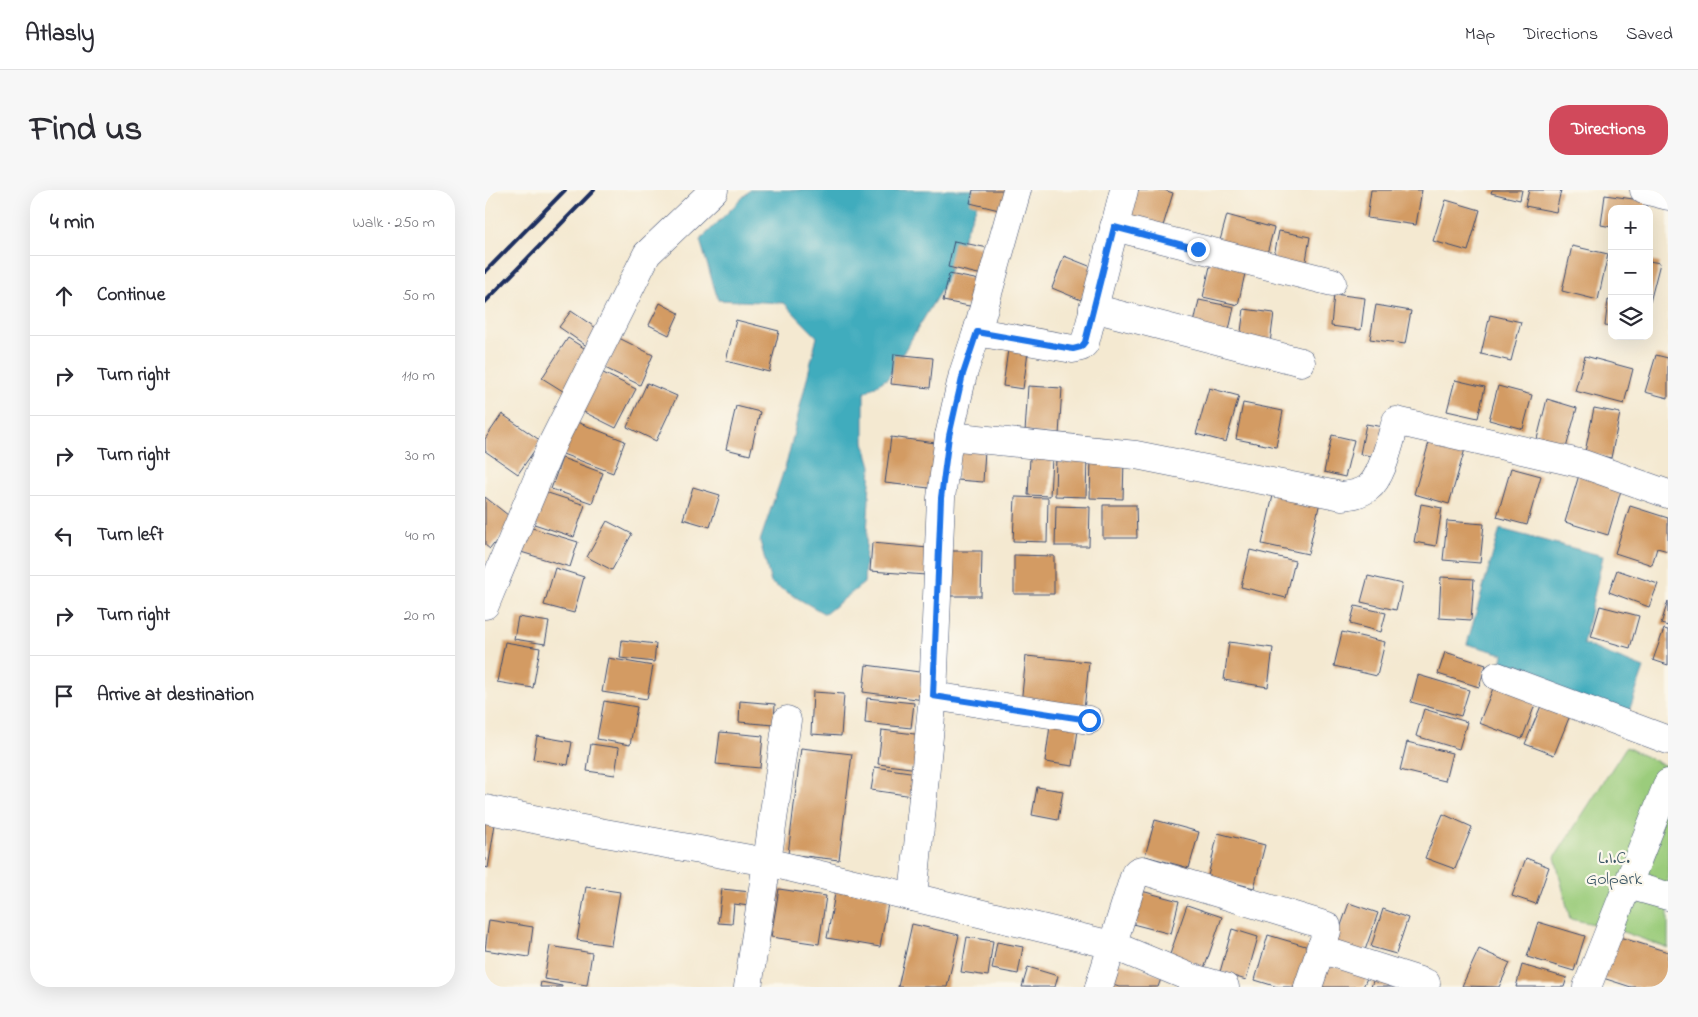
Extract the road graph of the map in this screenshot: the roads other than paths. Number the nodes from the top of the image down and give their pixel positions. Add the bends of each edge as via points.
1 (714, 190) edge
2 (1017, 190) edge
3 (1124, 190) edge
4 (1644, 190) edge
5 (1668, 196) edge
6 (1114, 227) junction
7 (1332, 282) dead end
8 (1093, 308) junction
9 (977, 332) junction
10 (1301, 362) dead end
11 (949, 436) junction
12 (1668, 494) edge
13 (485, 605) edge
14 (1497, 676) dead end
15 (933, 696) junction
16 (787, 720) dead end
17 (1089, 720) dead end
18 (1668, 740) edge
19 (1668, 783) edge
20 (485, 809) edge
21 (767, 862) junction
22 (1628, 885) junction
23 (1668, 896) edge
24 (913, 897) junction
25 (1112, 945) junction
26 (1321, 949) junction
27 (1429, 986) edge
28 (748, 987) edge
29 (1099, 987) edge
30 (1225, 987) edge
31 (1308, 987) edge
32 (1587, 987) edge

1 - 13 street via 647,254 553,442
2 - 9 street
3 - 6 street
4 - 5 street
6 - 7 street
6 - 8 street
8 - 9 street via 1085,342 1076,349
8 - 10 street
9 - 11 street via 963,374
11 - 12 street via 1136,455 1342,496 1368,488 1378,478 1396,421 1583,464
11 - 15 street via 941,498
14 - 18 street
15 - 17 street
15 - 24 street
16 - 21 street
19 - 22 street
20 - 21 street
21 - 24 street
21 - 28 street
22 - 23 street
22 - 32 street
24 - 25 street
25 - 26 street via 1135,874 1142,870 1322,923 1327,926 1327,931
25 - 29 street
25 - 30 street via 1189,977
26 - 27 street
26 - 31 street

